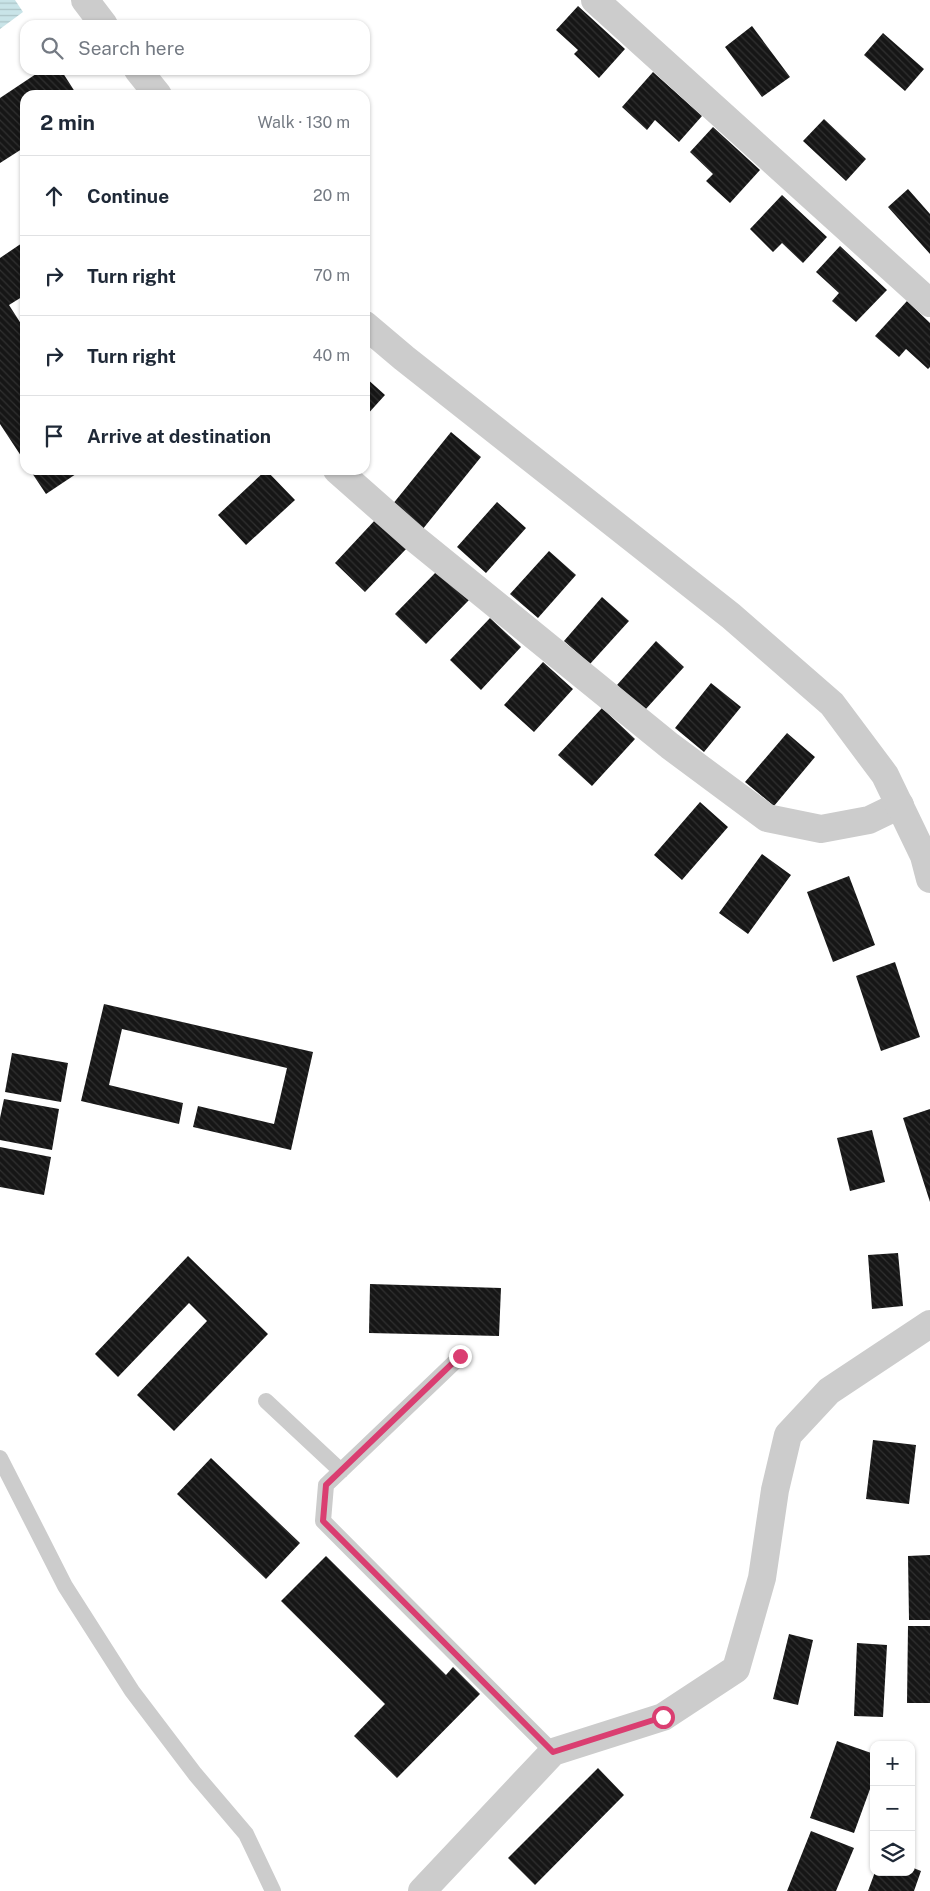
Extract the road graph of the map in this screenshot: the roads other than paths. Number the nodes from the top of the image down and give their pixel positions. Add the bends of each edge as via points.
1 (85, 0) edge
2 (595, 0) edge
3 (100, 20) edge
4 (142, 75) edge
5 (154, 90) edge
6 (930, 303) edge
7 (370, 329) edge
8 (343, 475) edge
9 (900, 805) junction
10 (930, 879) edge
11 (930, 1324) edge
12 (460, 1356) dead end
13 (266, 1401) dead end
14 (0, 1458) edge
15 (341, 1471) junction
16 (553, 1752) junction
17 (273, 1891) edge
18 (422, 1891) edge

1 - 3 street
2 - 6 street
4 - 5 street
7 - 9 street via 731,616 832,704 885,774
8 - 9 street via 414,538 662,740 767,818 821,829 869,820
9 - 10 street via 924,856
11 - 16 street via 829,1392 788,1435 775,1490 762,1578 736,1669 663,1717
12 - 15 lane
13 - 15 lane
14 - 17 lane via 64,1586 132,1691 246,1834
15 - 16 lane via 326,1485 323,1521
16 - 18 street

